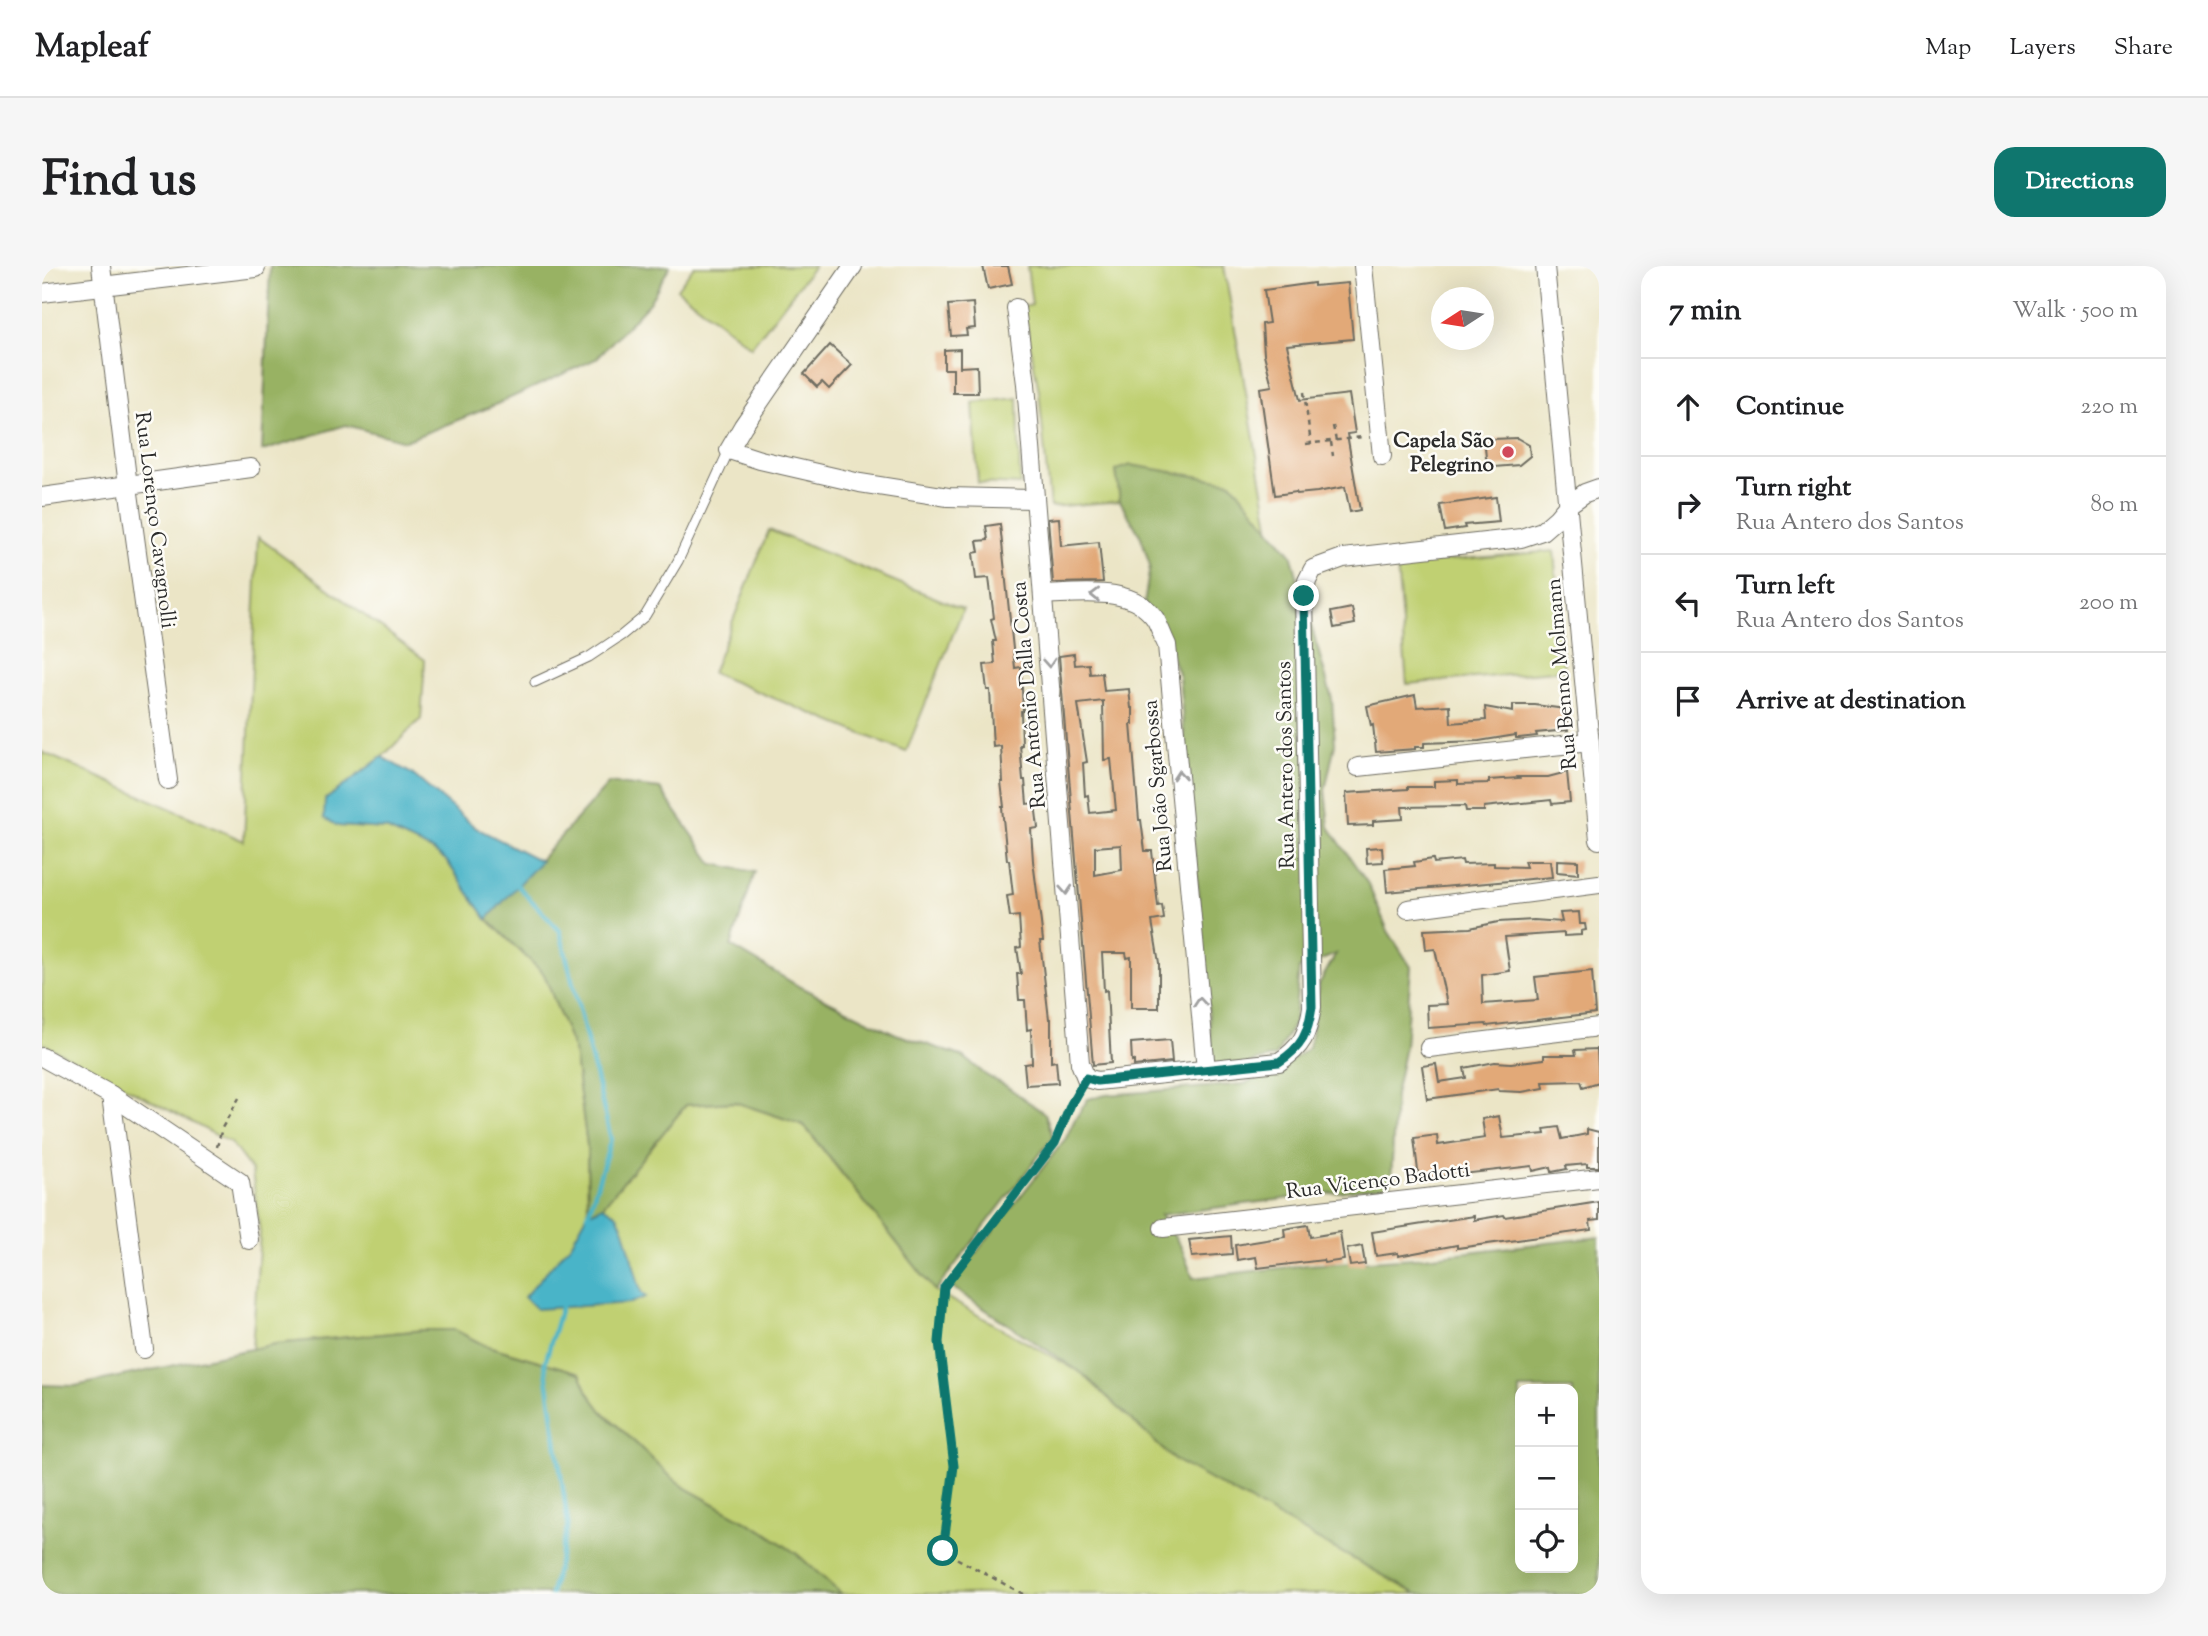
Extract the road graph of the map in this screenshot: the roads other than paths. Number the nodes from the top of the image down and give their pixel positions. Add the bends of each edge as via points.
1 (101, 266) edge
2 (853, 266) edge
3 (1363, 266) edge
4 (1545, 266) edge
5 (256, 268) dead end
6 (104, 285) junction
7 (42, 293) edge
8 (1016, 308) dead end
9 (729, 450) junction
10 (1382, 456) dead end
11 (251, 468) dead end
12 (128, 485) junction
13 (1599, 488) edge
14 (42, 497) edge
15 (1034, 499) junction
16 (1568, 505) junction
17 (1043, 595) junction
18 (535, 682) dead end
19 (1590, 742) junction
20 (1358, 767) dead end
21 (168, 780) dead end
22 (1599, 840) edge
23 (1599, 884) edge
24 (1408, 909) dead end
25 (1599, 1027) edge
26 (1429, 1048) dead end
27 (42, 1057) edge
28 (1206, 1070) junction
29 (1086, 1078) joint
30 (111, 1095) junction
31 (1599, 1178) edge
32 (1163, 1228) dead end
33 (248, 1240) dead end
34 (144, 1349) dead end

1 - 6 street, Rua Lorenço Cavagnolli
2 - 9 street
3 - 10 street
4 - 16 street, Rua Benno Molmann
5 - 6 street
6 - 7 street
6 - 12 street, Rua Lorenço Cavagnolli
8 - 15 street, Rua Antônio Dalla Costa
9 - 15 street via 873,485 948,497
9 - 18 lane via 678,561 645,615 589,657
11 - 12 street
12 - 14 street
12 - 21 street, Rua Lorenço Cavagnolli
13 - 16 street, Rua Antero dos Santos
15 - 17 street, Rua Antônio Dalla Costa
16 - 19 street, Rua Benno Molmann
16 - 28 street, Rua Antero dos Santos via 1542,531 1521,538 1343,558 1313,569 1304,596 1310,1025 1293,1053 1279,1062
28 -> 17 street, Rua João Sgarbossa via 1167,645 1155,619 1121,596
17 -> 29 street, Rua Antônio Dalla Costa via 1080,1063
19 - 20 street
19 - 22 street, Rua Benno Molmann
23 - 24 street
25 - 26 street
27 - 30 street
28 - 29 street, Rua Antero dos Santos via 1097,1081
30 - 33 street via 240,1182
30 - 34 street
31 - 32 street, Rua Vicenço Badotti

